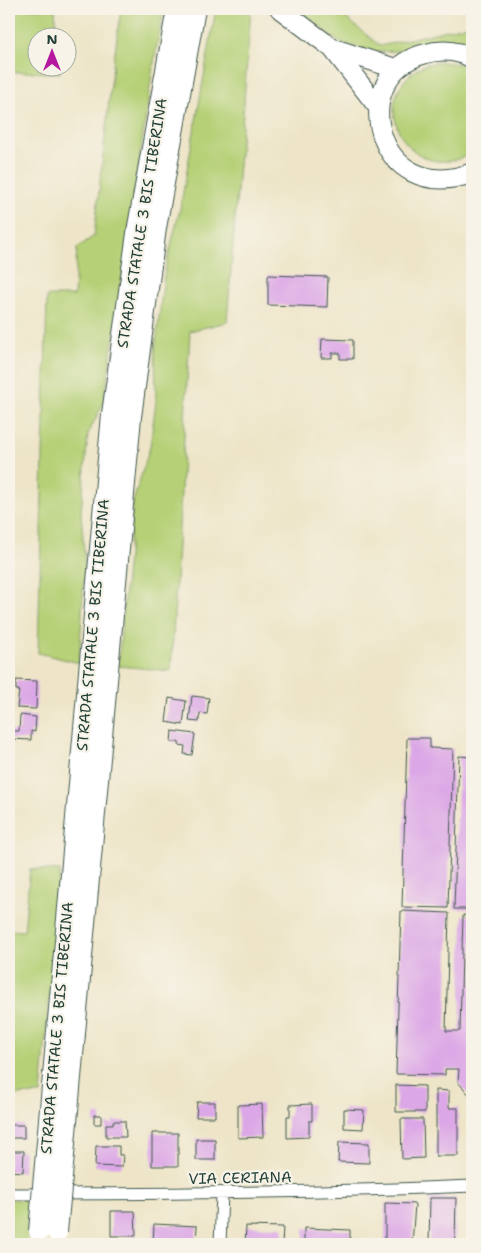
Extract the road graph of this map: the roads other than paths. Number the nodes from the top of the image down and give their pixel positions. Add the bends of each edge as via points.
1 (178, 9) edge
2 (195, 9) edge
3 (280, 9) edge
4 (332, 48) junction
5 (472, 58) edge
6 (397, 69) junction
7 (378, 107) junction
8 (472, 173) edge
9 (66, 1032) junction
10 (472, 1186) edge
11 (222, 1193) junction
12 (9, 1194) edge
13 (48, 1238) edge
14 (220, 1244) edge

1 - 9 highway, STRADA STATALE 3 BIS TIBERINA via 138,226 112,414
2 - 9 highway, STRADA STATALE 3 BIS TIBERINA via 156,228 131,417
3 - 4 main road
4 - 6 main road
4 - 7 main road
5 - 6 main road via 460,52 437,50 415,56
6 - 7 main road via 384,86
7 - 8 main road via 384,144 406,168 432,179 446,180
9 - 13 highway, STRADA STATALE 3 BIS TIBERINA, bridge
10 - 11 street, VIA CERIANA
11 - 12 street, VIA CERIANA
11 - 14 street

